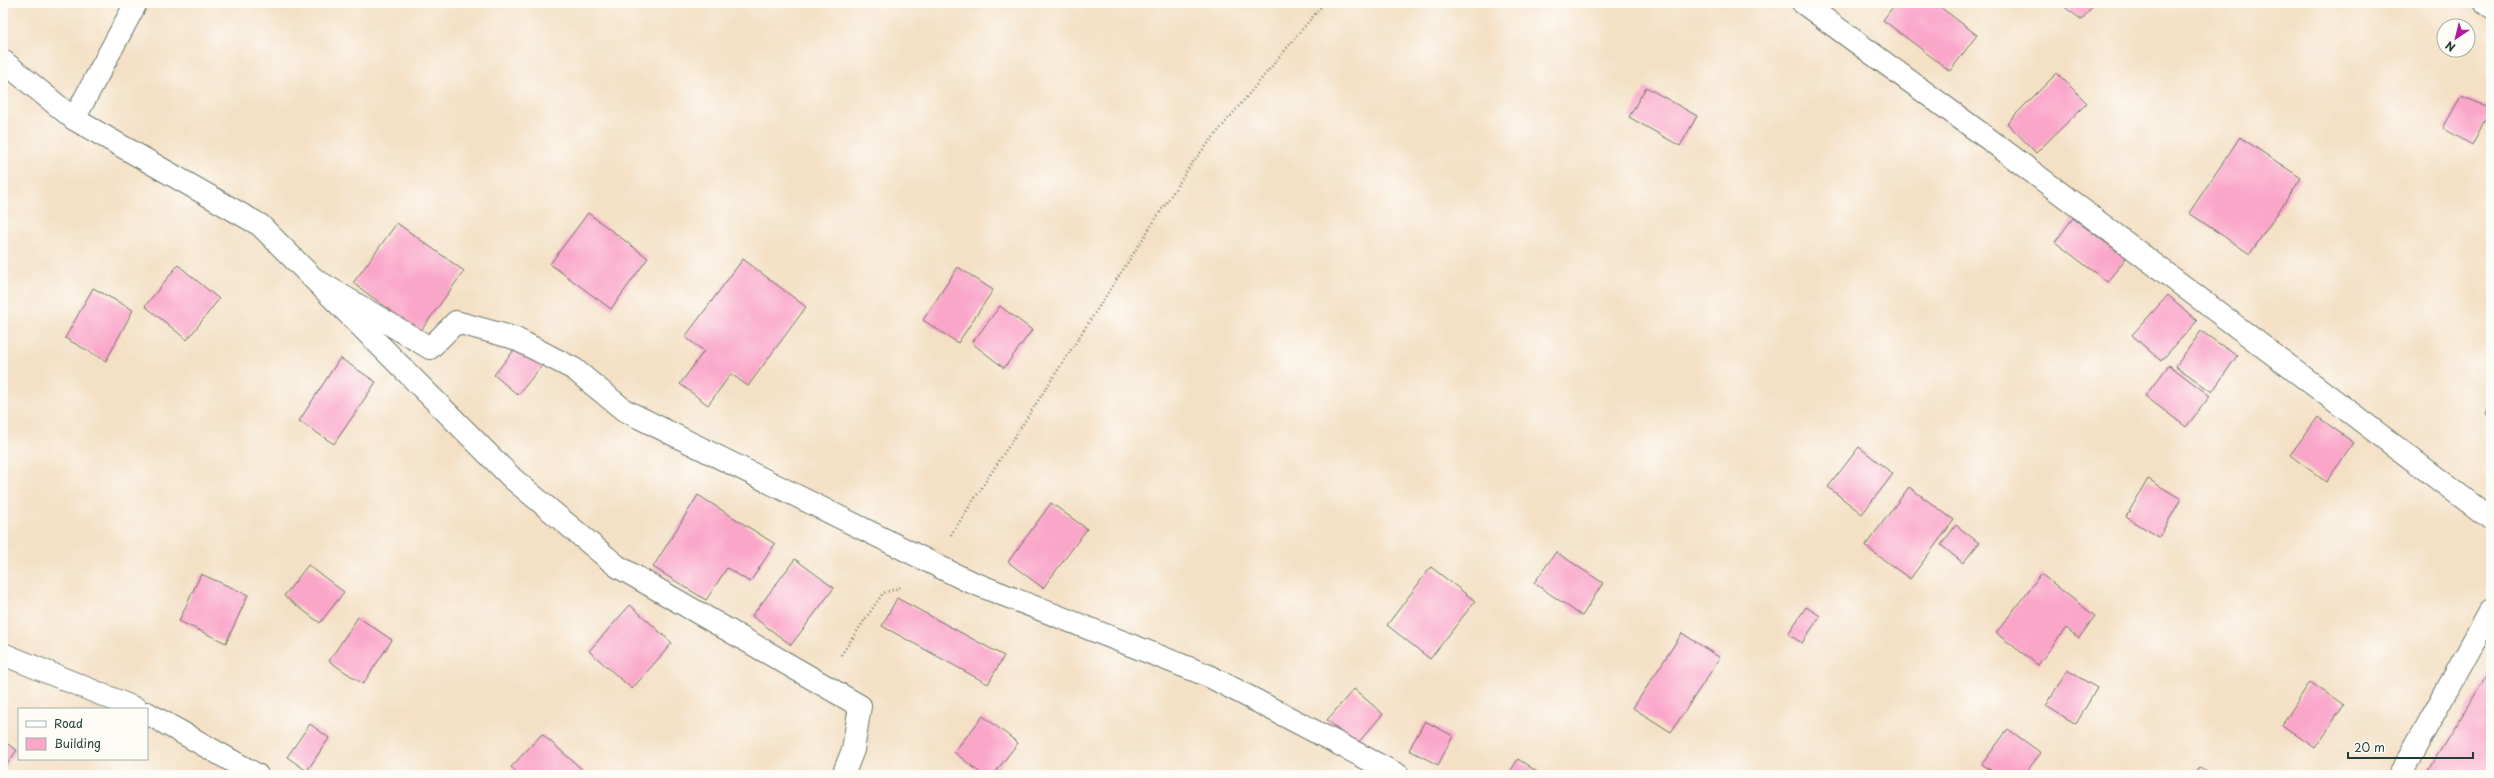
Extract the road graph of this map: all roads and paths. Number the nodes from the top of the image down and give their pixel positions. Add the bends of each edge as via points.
1 (136, 3) edge
2 (1324, 3) edge
3 (1803, 3) edge
4 (2486, 3) edge
5 (2491, 7) edge
6 (3, 61) edge
7 (74, 119) junction
8 (314, 278) junction
9 (2491, 519) edge
10 (932, 563) junction
11 (2491, 610) edge
12 (3, 654) edge
13 (822, 684) junction
14 (135, 708) edge
15 (148, 714) edge
16 (257, 775) edge
17 (843, 775) edge
18 (1398, 775) edge
19 (2400, 775) edge

1 - 7 street
2 - 10 path via 1192,163
3 - 9 street via 1994,143
4 - 5 street
6 - 7 street
7 - 8 street via 260,225
8 - 10 street via 430,348 456,322 514,338 574,369 624,410
8 - 13 street via 513,479 617,566
10 - 13 path via 920,582 883,593
10 - 18 street via 966,580 1209,676
11 - 19 street
12 - 14 street
13 - 17 street via 860,706 853,750
15 - 16 street

